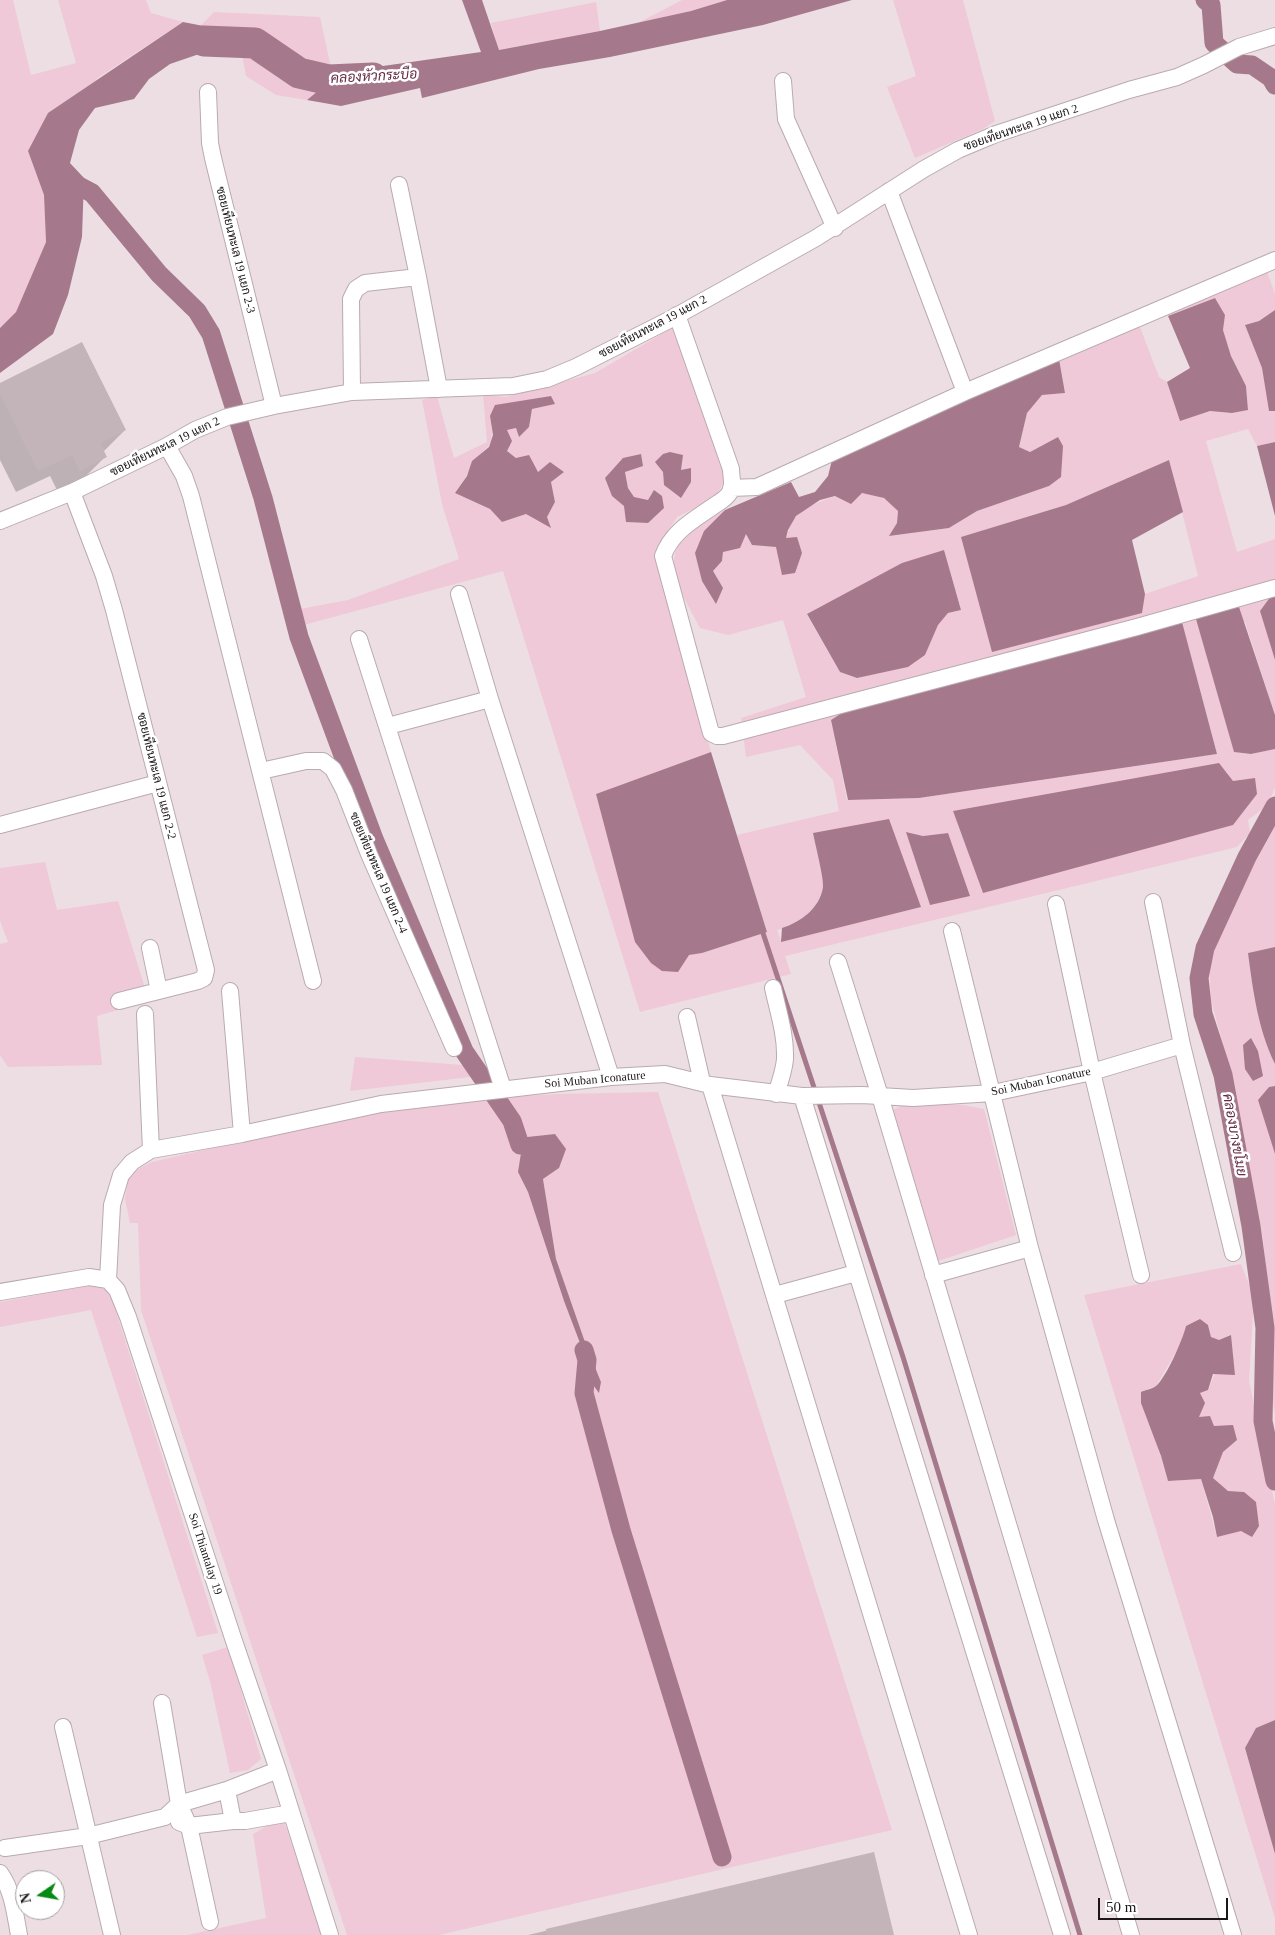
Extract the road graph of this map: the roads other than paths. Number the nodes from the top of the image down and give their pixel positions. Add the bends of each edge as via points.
1 (1275, 36) edge
2 (783, 81) dead end
3 (208, 92) dead end
4 (399, 185) dead end
5 (889, 191) junction
6 (835, 228) junction
7 (1275, 260) edge
8 (418, 277) junction
9 (677, 315) junction
10 (438, 389) junction
11 (352, 392) junction
12 (965, 392) junction
13 (274, 406) junction
14 (167, 446) junction
15 (731, 488) junction
16 (72, 492) junction
17 (0, 521) edge
18 (1275, 588) edge
19 (459, 594) dead end
20 (359, 639) dead end
21 (490, 699) junction
22 (388, 726) junction
23 (261, 771) junction
24 (158, 783) junction
25 (0, 825) edge
26 (1153, 902) dead end
27 (1056, 904) dead end
28 (952, 931) dead end
29 (150, 948) dead end
30 (838, 962) dead end
31 (313, 981) dead end
32 (773, 988) dead end
33 (159, 991) junction
34 (230, 991) dead end
35 (120, 1002) dead end
36 (144, 1014) dead end
37 (688, 1017) dead end
38 (1182, 1045) junction
39 (454, 1048) dead end
40 (1092, 1072) junction
41 (611, 1077) junction
42 (706, 1083) junction
43 (502, 1089) junction
44 (993, 1093) junction
45 (776, 1094) junction
46 (813, 1096) junction
47 (880, 1096) junction
48 (242, 1134) junction
49 (151, 1150) junction
50 (1030, 1248) junction
51 (1233, 1253) dead end
52 (856, 1274) junction
53 (933, 1275) junction
54 (1141, 1275) dead end
55 (108, 1280) junction
56 (0, 1292) edge
57 (774, 1295) junction
58 (162, 1703) dead end
59 (63, 1727) dead end
60 (278, 1770) junction
61 (226, 1790) junction
62 (179, 1804) junction
63 (291, 1813) junction
64 (165, 1817) junction
65 (233, 1821) junction
66 (189, 1826) junction
67 (88, 1836) junction
68 (3, 1842) edge
69 (0, 1872) edge
70 (210, 1922) dead end
71 (19, 1935) edge
72 (112, 1935) edge
73 (330, 1935) edge
74 (969, 1935) edge
75 (1062, 1935) edge
76 (1131, 1935) edge
77 (1233, 1935) edge

1 - 5 street, ซอยเทียนทะเล 19 แยก 2 via 1239,47 1177,77 996,134 958,150
2 - 6 street via 786,120
3 - 13 street, ซอยเทียนทะเล 19 แยก 2-3 via 214,167
4 - 8 street
5 - 6 street, ซอยเทียนทะเล 19 แยก 2
5 - 12 street
6 - 9 street, ซอยเทียนทะเล 19 แยก 2
7 - 12 street
8 - 10 street
8 - 11 street via 365,283 356,288 351,299
9 - 10 street, ซอยเทียนทะเล 19 แยก 2 via 547,379 513,386
9 - 15 street via 730,469
10 - 11 street, ซอยเทียนทะเล 19 แยก 2
11 - 13 street, ซอยเทียนทะเล 19 แยก 2
12 - 15 street via 756,487
13 - 14 street, ซอยเทียนทะเล 19 แยก 2 via 227,417
14 - 16 street, ซอยเทียนทะเล 19 แยก 2
14 - 23 street via 184,476 190,496
15 - 18 street via 724,499 680,530 663,556 711,733 716,736
16 - 17 street, ซอยเทียนทะเล 19 แยก 2
16 - 24 street, ซอยเทียนทะเล 19 แยก 2-2 via 112,602
19 - 21 street
20 - 22 street
21 - 22 street
21 - 41 street
22 - 43 street
23 - 31 street
23 - 39 street, ซอยเทียนทะเล 19 แยก 2-4 via 306,761 323,761 333,769
24 - 25 street
24 - 33 street, ซอยเทียนทะเล 19 แยก 2-2 via 206,970 204,978 198,981
26 - 38 street
27 - 40 street
28 - 44 street
29 - 33 street
30 - 47 street
32 - 45 street via 785,1059
33 - 35 street, ซอยเทียนทะเล 19 แยก 2-2
34 - 48 street
36 - 49 street
37 - 42 street
38 - 40 street, Soi Muban Iconature
38 - 51 street
40 - 44 street, Soi Muban Iconature
40 - 54 street
41 - 42 street, Soi Muban Iconature via 665,1074
41 - 43 street, Soi Muban Iconature
42 - 45 street, Soi Muban Iconature
42 - 57 street
43 - 48 street, Soi Muban Iconature via 381,1104
44 - 47 street, Soi Muban Iconature via 913,1098
44 - 50 street
45 - 46 street, Soi Muban Iconature
46 - 47 street, Soi Muban Iconature
46 - 52 street
47 - 53 street
48 - 49 street, Soi Muban Iconature
49 - 55 street, Soi Muban Iconature via 132,1162 121,1175 112,1205
50 - 53 street
50 - 77 street via 1106,1520
52 - 57 street
52 - 75 street
53 - 76 street
55 - 56 street via 89,1277
55 - 60 street, Soi Thiantalay 19 via 117,1290 128,1317
57 - 74 street
58 - 62 street
59 - 67 street
60 - 61 street
60 - 63 street, Soi Thiantalay 19
61 - 62 street
61 - 65 street
62 - 64 street
62 - 66 street
63 - 65 street
63 - 73 street, Soi Thiantalay 19
64 - 66 street
64 - 67 street
65 - 66 street
66 - 70 street
67 - 68 street
67 - 72 street
68 - 69 street via 6,1857
69 - 71 street via 11,1896

